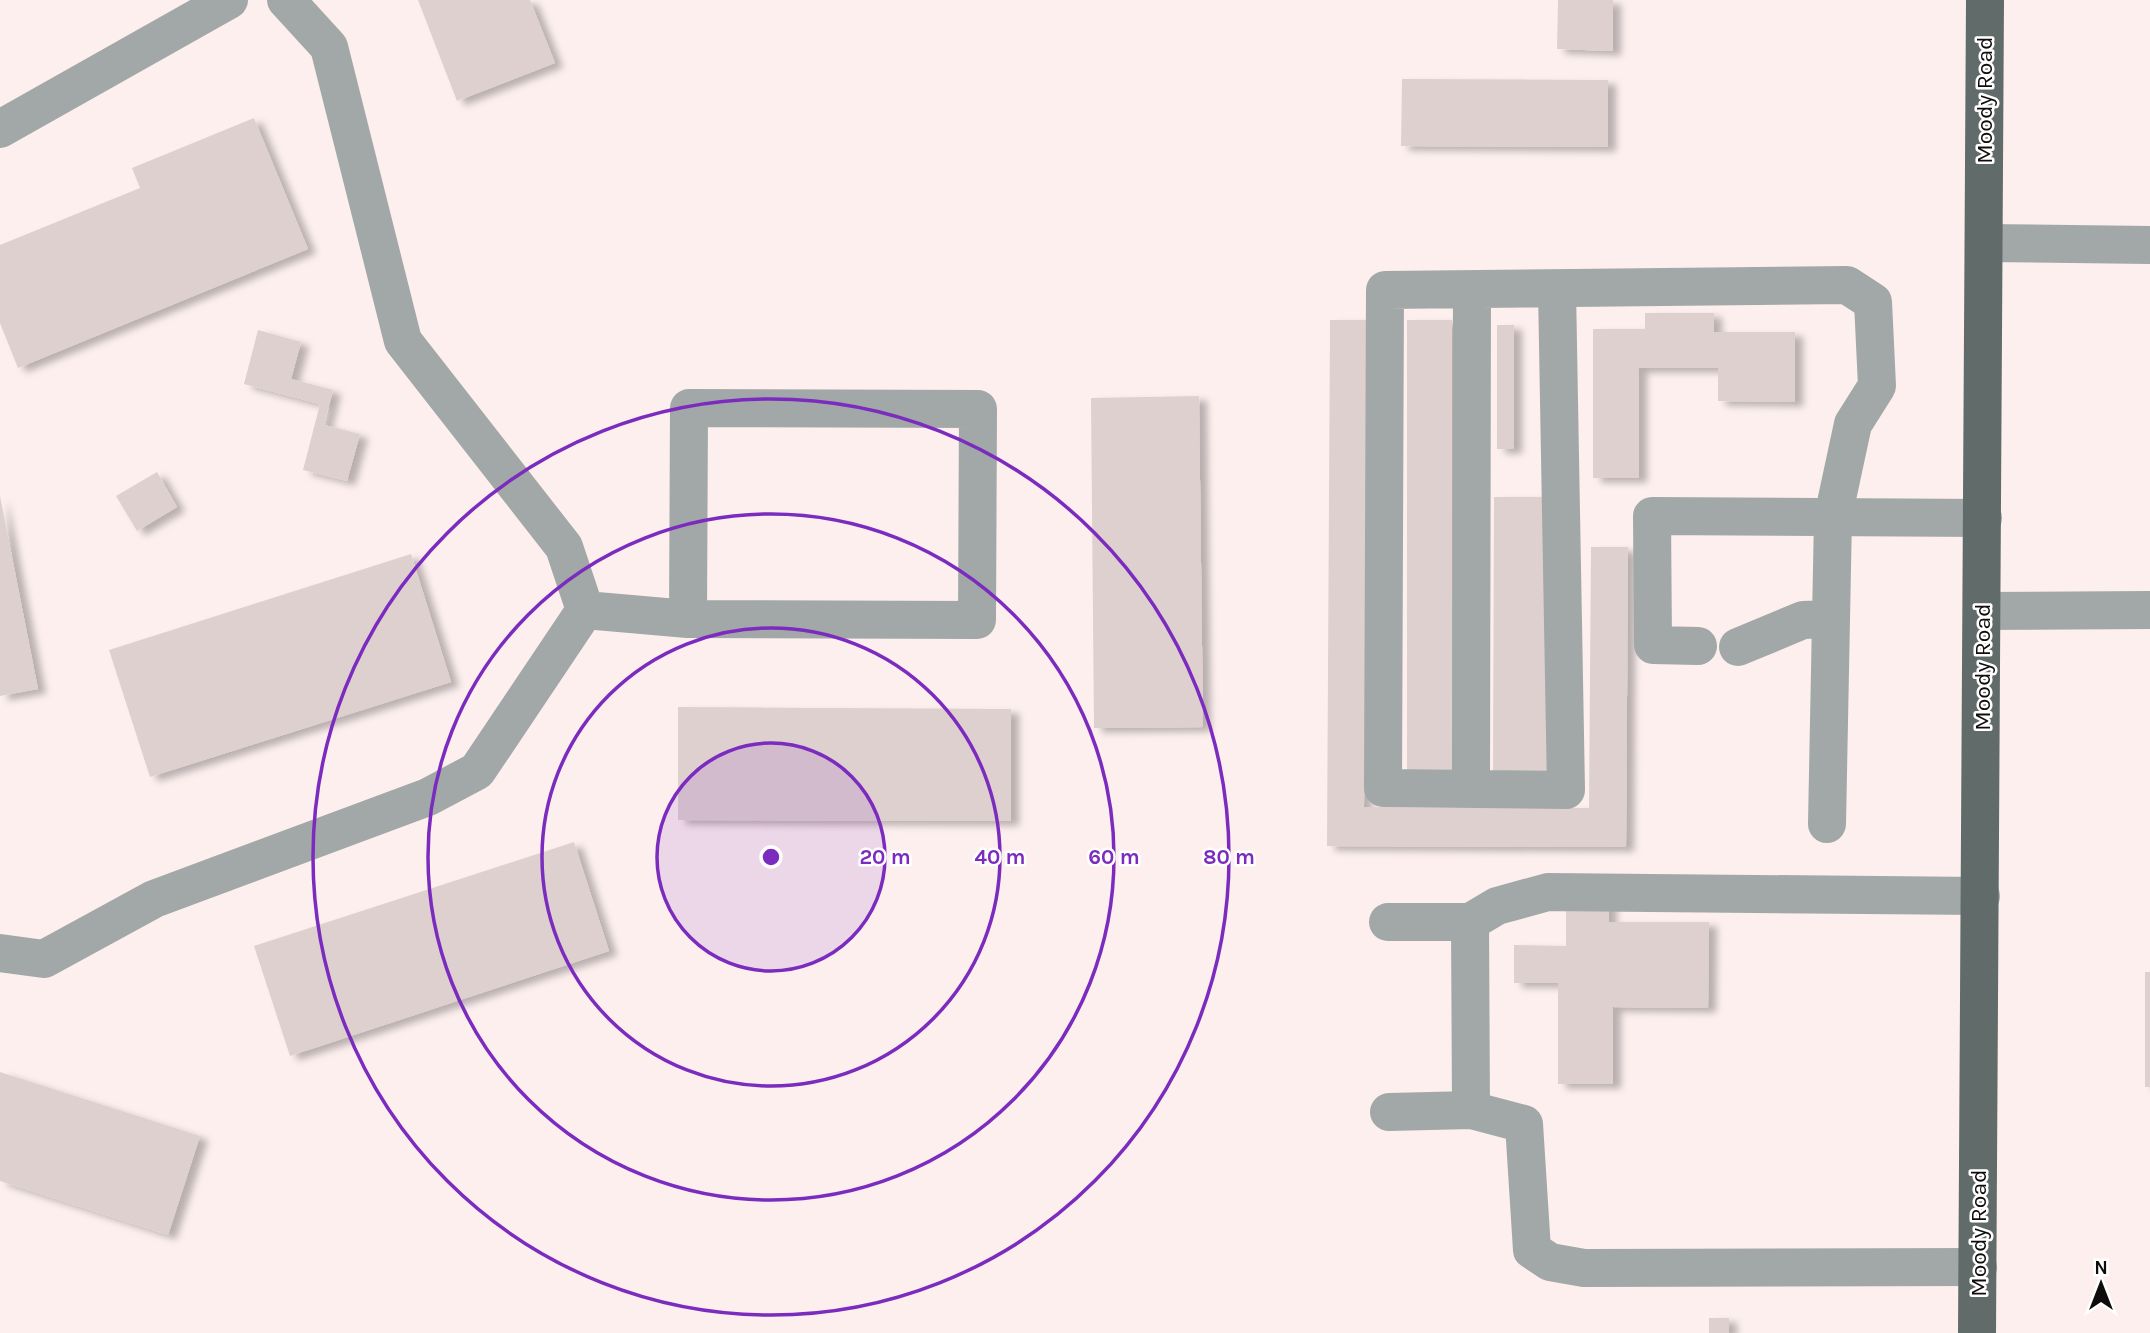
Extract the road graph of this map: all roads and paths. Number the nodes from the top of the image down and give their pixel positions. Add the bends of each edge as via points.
1 (229, 0) edge
2 (286, 0) edge
3 (1984, 0) edge
4 (0, 128) edge
5 (1984, 243) junction
6 (2150, 245) edge
7 (1557, 289) junction
8 (1472, 290) junction
9 (1833, 517) junction
10 (1983, 518) junction
11 (585, 610) junction
12 (2150, 610) edge
13 (1983, 611) junction
14 (688, 619) junction
15 (1831, 619) junction
16 (1698, 646) dead end
17 (1738, 647) dead end
18 (1471, 789) junction
19 (1827, 824) dead end
20 (1980, 896) junction
21 (1388, 922) dead end
22 (1470, 922) junction
23 (0, 953) edge
24 (1471, 1110) junction
25 (1389, 1112) dead end
26 (1978, 1267) junction
27 (1977, 1333) edge

1 - 4 street
2 - 11 street via 329,47 403,341 564,547
3 - 5 main road, Moody Road
5 - 6 street
5 - 10 main road, Moody Road
7 - 8 street
7 - 9 street via 1847,285 1873,302 1877,386 1853,424
7 - 18 street via 1566,790
8 - 18 street
8 - 18 street via 1385,290 1383,788
9 - 10 street
9 - 15 street
9 - 16 street via 1652,516 1653,645
10 - 13 main road, Moody Road
11 - 14 street
11 - 23 street via 477,771 428,797 154,899 44,958
12 - 13 street
13 - 20 main road, Moody Road
14 - 14 street via 977,620 978,409 689,408
15 - 17 street via 1803,620
15 - 19 street
20 - 22 street via 1548,892 1497,906
20 - 26 main road, Moody Road
21 - 22 street
22 - 24 street
24 - 25 street
24 - 26 street via 1524,1124 1532,1250 1550,1262 1584,1268
26 - 27 main road, Moody Road

